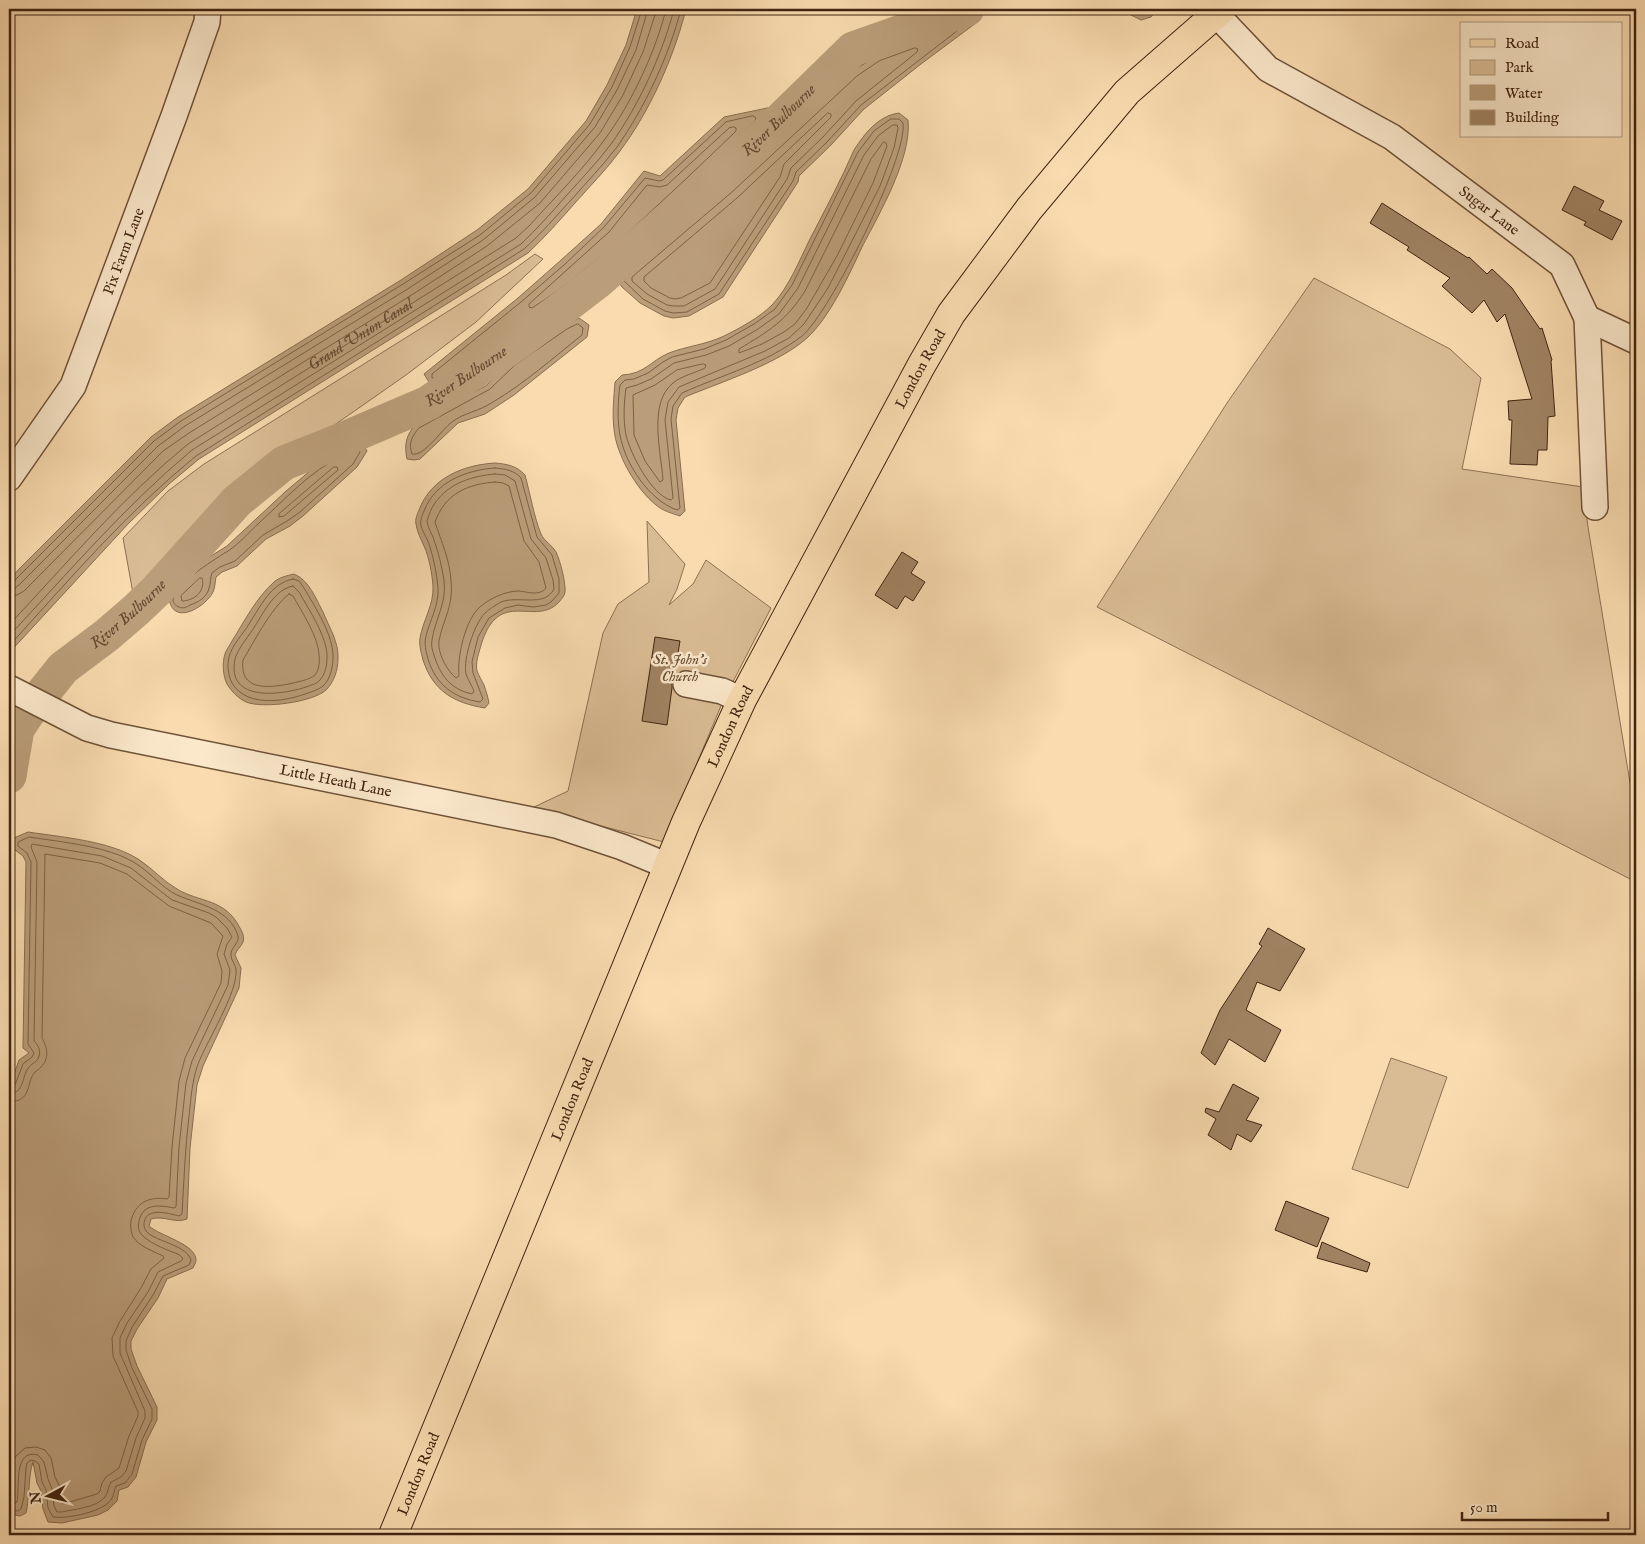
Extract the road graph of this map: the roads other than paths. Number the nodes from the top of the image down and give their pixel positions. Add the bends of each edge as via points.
1 (208, 9) edge
2 (1219, 12) edge
3 (1587, 318) junction
4 (1636, 340) edge
5 (9, 478) edge
6 (1595, 507) dead end
7 (686, 684) dead end
8 (14, 690) edge
9 (742, 700) junction
10 (668, 866) junction
11 (393, 1535) edge

1 - 5 street, Pix Farm Lane via 207,22 174,116 73,386
2 - 3 street, Sugar Lane via 1268,69 1392,137 1562,265
2 - 9 main road, London Road via 1127,92 1029,209 951,314
3 - 4 street
3 - 6 street, Sugar Lane
7 - 9 street via 722,690
8 - 10 street, Little Heath Lane via 87,728 111,735 556,825
9 - 10 main road, London Road
10 - 11 main road, London Road

